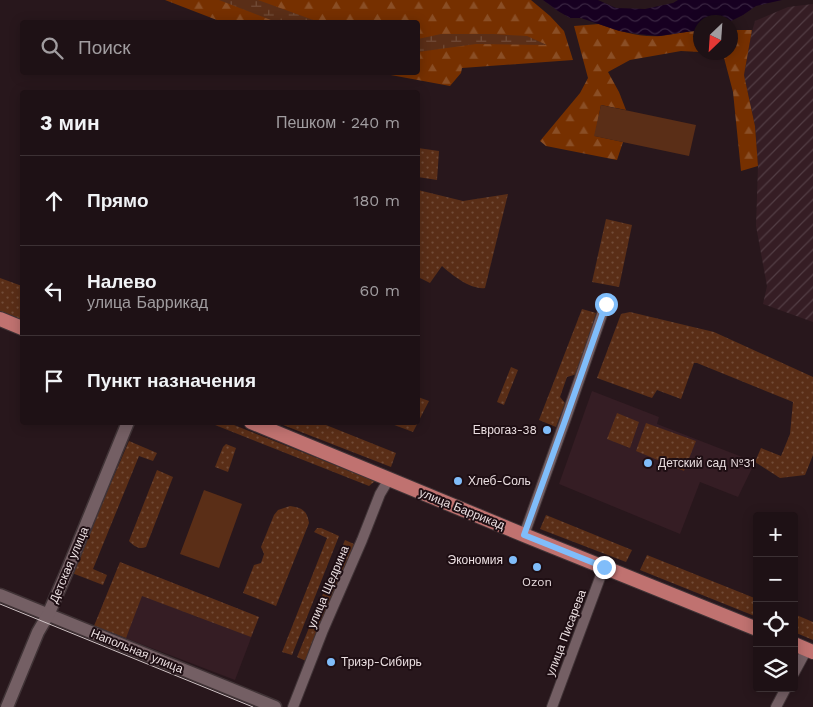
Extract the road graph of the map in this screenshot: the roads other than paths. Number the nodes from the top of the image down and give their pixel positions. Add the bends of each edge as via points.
1 (606, 304) dead end
2 (0, 319) edge
3 (20, 327) edge
4 (127, 425) edge
5 (259, 425) edge
6 (389, 479) junction
7 (524, 535) junction
8 (604, 567) junction
9 (0, 595) edge
10 (48, 615) junction
11 (753, 627) edge
12 (805, 648) edge
13 (798, 664) edge
14 (784, 692) edge
15 (7, 707) edge
16 (275, 707) edge
17 (293, 707) edge
18 (552, 707) edge
19 (776, 707) edge

1 - 7 street
2 - 3 main road
4 - 10 street, Детская улица
5 - 6 main road, улица Баррикад
6 - 7 main road, улица Баррикад
6 - 17 street, улица Щедрина via 378,498
7 - 8 main road, улица Баррикад
8 - 11 main road, улица Баррикад
8 - 18 street, улица Писарева
9 - 10 street, Напольная улица
10 - 15 street, Детская улица
10 - 16 street, Напольная улица
12 - 13 street
14 - 19 street

